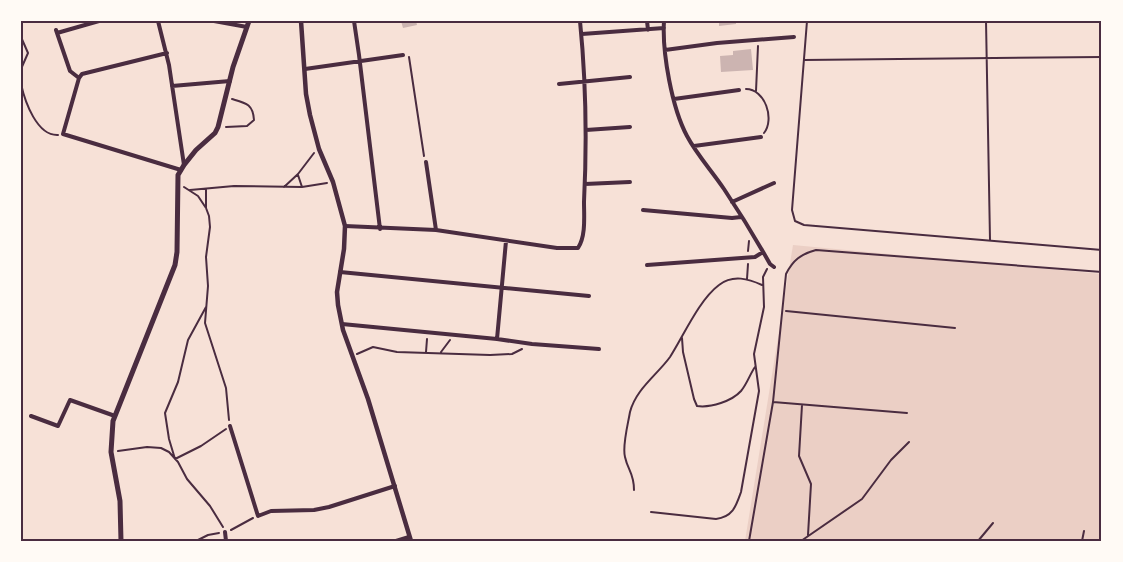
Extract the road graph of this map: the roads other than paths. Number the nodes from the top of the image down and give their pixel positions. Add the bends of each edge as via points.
1 (99, 21) edge
2 (158, 21) edge
3 (214, 21) edge
4 (301, 21) edge
5 (354, 21) edge
6 (580, 21) edge
7 (647, 21) edge
8 (664, 21) edge
9 (807, 21) edge
10 (986, 21) edge
11 (248, 24) edge
12 (664, 28) junction
13 (648, 30) junction
14 (582, 34) junction
15 (794, 37) dead end
16 (665, 50) junction
17 (167, 53) junction
18 (403, 55) road end
19 (1102, 57) edge
20 (986, 58) junction
21 (360, 60) junction
22 (804, 60) junction
23 (305, 69) junction
24 (630, 77) dead end
25 (79, 78) junction
26 (230, 81) junction
27 (584, 81) junction
28 (559, 84) dead end
29 (172, 86) junction
30 (739, 90) road end
31 (674, 99) junction
32 (630, 127) dead end
33 (586, 130) junction
34 (761, 137) road end
35 (694, 146) junction
36 (426, 162) road end
37 (182, 167) junction
38 (630, 182) dead end
39 (774, 183) dead end
40 (585, 184) junction
41 (732, 202) junction
42 (643, 210) dead end
43 (741, 217) junction
44 (345, 226) junction
45 (380, 229) junction
46 (436, 230) junction
47 (990, 240) junction
48 (506, 241) junction
49 (1102, 250) edge
50 (763, 252) junction
51 (647, 265) dead end
52 (774, 267) dead end
53 (340, 272) junction
54 (1102, 272) edge
55 (502, 287) junction
56 (589, 296) dead end
57 (342, 324) junction
58 (497, 339) junction
59 (599, 349) dead end
60 (773, 402) junction
61 (802, 404) junction
62 (907, 413) dead end
63 (31, 416) dead end
64 (115, 416) junction
65 (230, 426) road end
66 (909, 442) dead end
67 (395, 486) junction
68 (1084, 531) dead end
69 (225, 532) road end
70 (808, 535) junction
71 (410, 539) edge
72 (121, 541) edge
73 (226, 541) edge
74 (396, 541) edge
75 (749, 541) edge
76 (801, 541) edge
77 (1082, 541) edge

1 - 25 street via 56,32 70,71
2 - 17 street
3 - 11 street
4 - 23 street
5 - 21 street
6 - 14 street
7 - 13 street
8 - 12 street
9 - 22 lane
10 - 20 lane
11 - 26 main road
12 - 13 street
12 - 16 street
13 - 14 street
14 - 27 street
15 - 16 street
16 - 31 street
17 - 25 street via 82,74
17 - 29 street
18 - 21 street
19 - 20 lane
20 - 22 lane
20 - 47 lane
21 - 23 street
21 - 45 street
22 - 47 lane via 792,210 795,221 804,225
23 - 44 street via 310,116
24 - 27 street
25 - 37 street via 62,134
26 - 29 street
26 - 37 main road via 215,133
27 - 28 street
27 - 33 street
29 - 37 street
30 - 31 street
31 - 35 street via 686,135
32 - 33 street
33 - 40 street
34 - 35 street
35 - 41 street
36 - 46 street
37 - 64 main road via 178,175 175,265
38 - 40 street
39 - 41 street
40 - 48 street via 583,228 578,248
41 - 43 street
42 - 43 street
43 - 50 street
44 - 45 street
44 - 53 street
45 - 46 street
46 - 48 street
47 - 49 lane
48 - 55 street
50 - 51 street via 755,257
50 - 52 street
53 - 55 street
53 - 57 street via 338,305
54 - 60 lane via 816,250 805,253 797,258 786,274
55 - 56 street
55 - 58 street
57 - 58 street
57 - 67 street
58 - 59 street
60 - 61 lane
60 - 75 lane
61 - 62 lane
61 - 70 lane via 800,456 811,484
63 - 64 street via 58,426 70,400
64 - 72 main road via 110,439 120,501
65 - 67 street via 258,516 271,511 329,507
66 - 70 lane via 891,460 862,500
67 - 71 street
68 - 77 lane
69 - 73 street
70 - 76 lane
71 - 74 street

